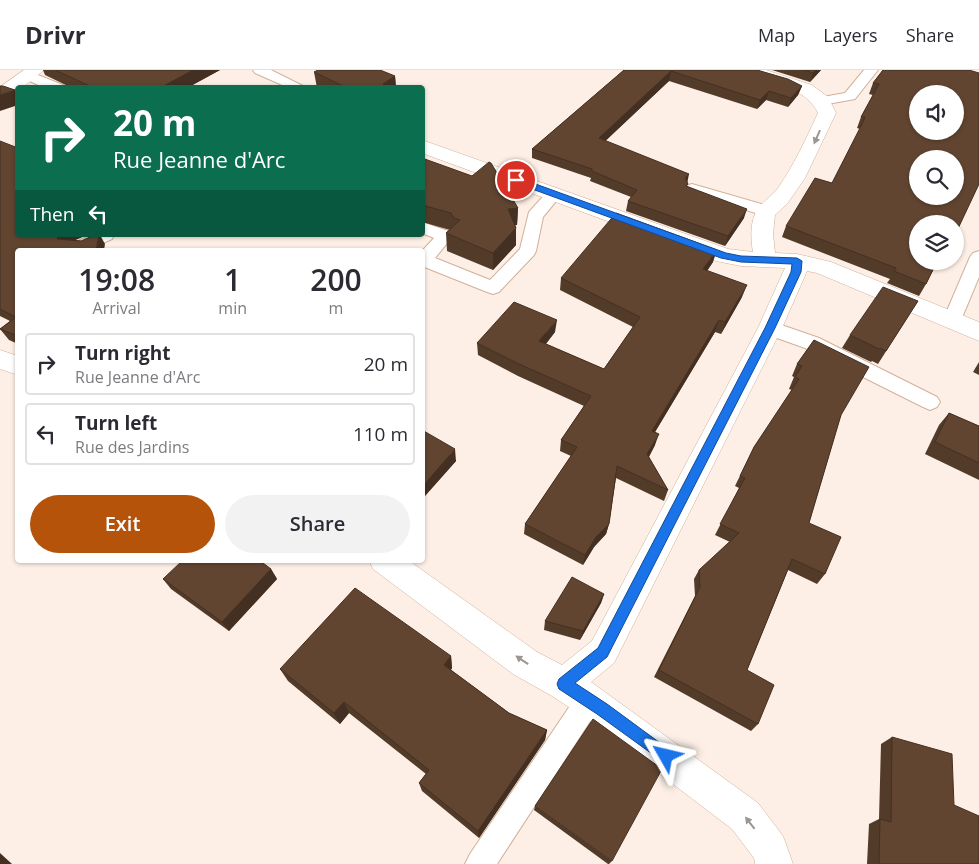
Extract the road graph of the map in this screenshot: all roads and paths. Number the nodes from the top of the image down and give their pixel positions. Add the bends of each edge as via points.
1 (260, 70) edge
2 (749, 70) edge
3 (871, 70) edge
4 (32, 73) edge
5 (53, 85) edge
6 (294, 85) edge
7 (4, 89) edge
8 (822, 101) junction
9 (425, 147) edge
10 (692, 189) edge
11 (554, 194) junction
12 (766, 211) junction
13 (425, 228) edge
14 (102, 237) edge
15 (77, 248) edge
16 (979, 257) edge
17 (425, 259) edge
18 (766, 259) junction
19 (425, 260) edge
20 (797, 261) junction
21 (952, 320) junction
22 (770, 328) junction
23 (979, 332) edge
24 (0, 359) edge
25 (15, 365) edge
26 (930, 402) dead end
27 (388, 563) edge
28 (576, 692) junction
29 (480, 864) edge
30 (774, 864) edge

1 - 6 lane
2 - 8 street via 806,89
3 - 8 lane via 850,96
4 - 5 lane
4 - 7 street
8 -> 12 street via 827,113 816,141 780,199
9 - 11 street
10 - 12 lane
11 - 18 street via 724,256
11 - 19 lane via 536,216 528,251 493,288
12 - 18 street via 762,234
13 - 17 lane via 445,236
14 - 15 lane
16 - 21 lane
18 - 20 street
20 - 21 street via 823,267
20 - 22 street via 796,272
21 - 23 street
22 - 26 lane via 812,343
22 - 28 street via 602,652
24 - 25 street
28 -> 27 street via 525,663
28 - 29 lane
30 -> 28 street via 770,849 745,816

